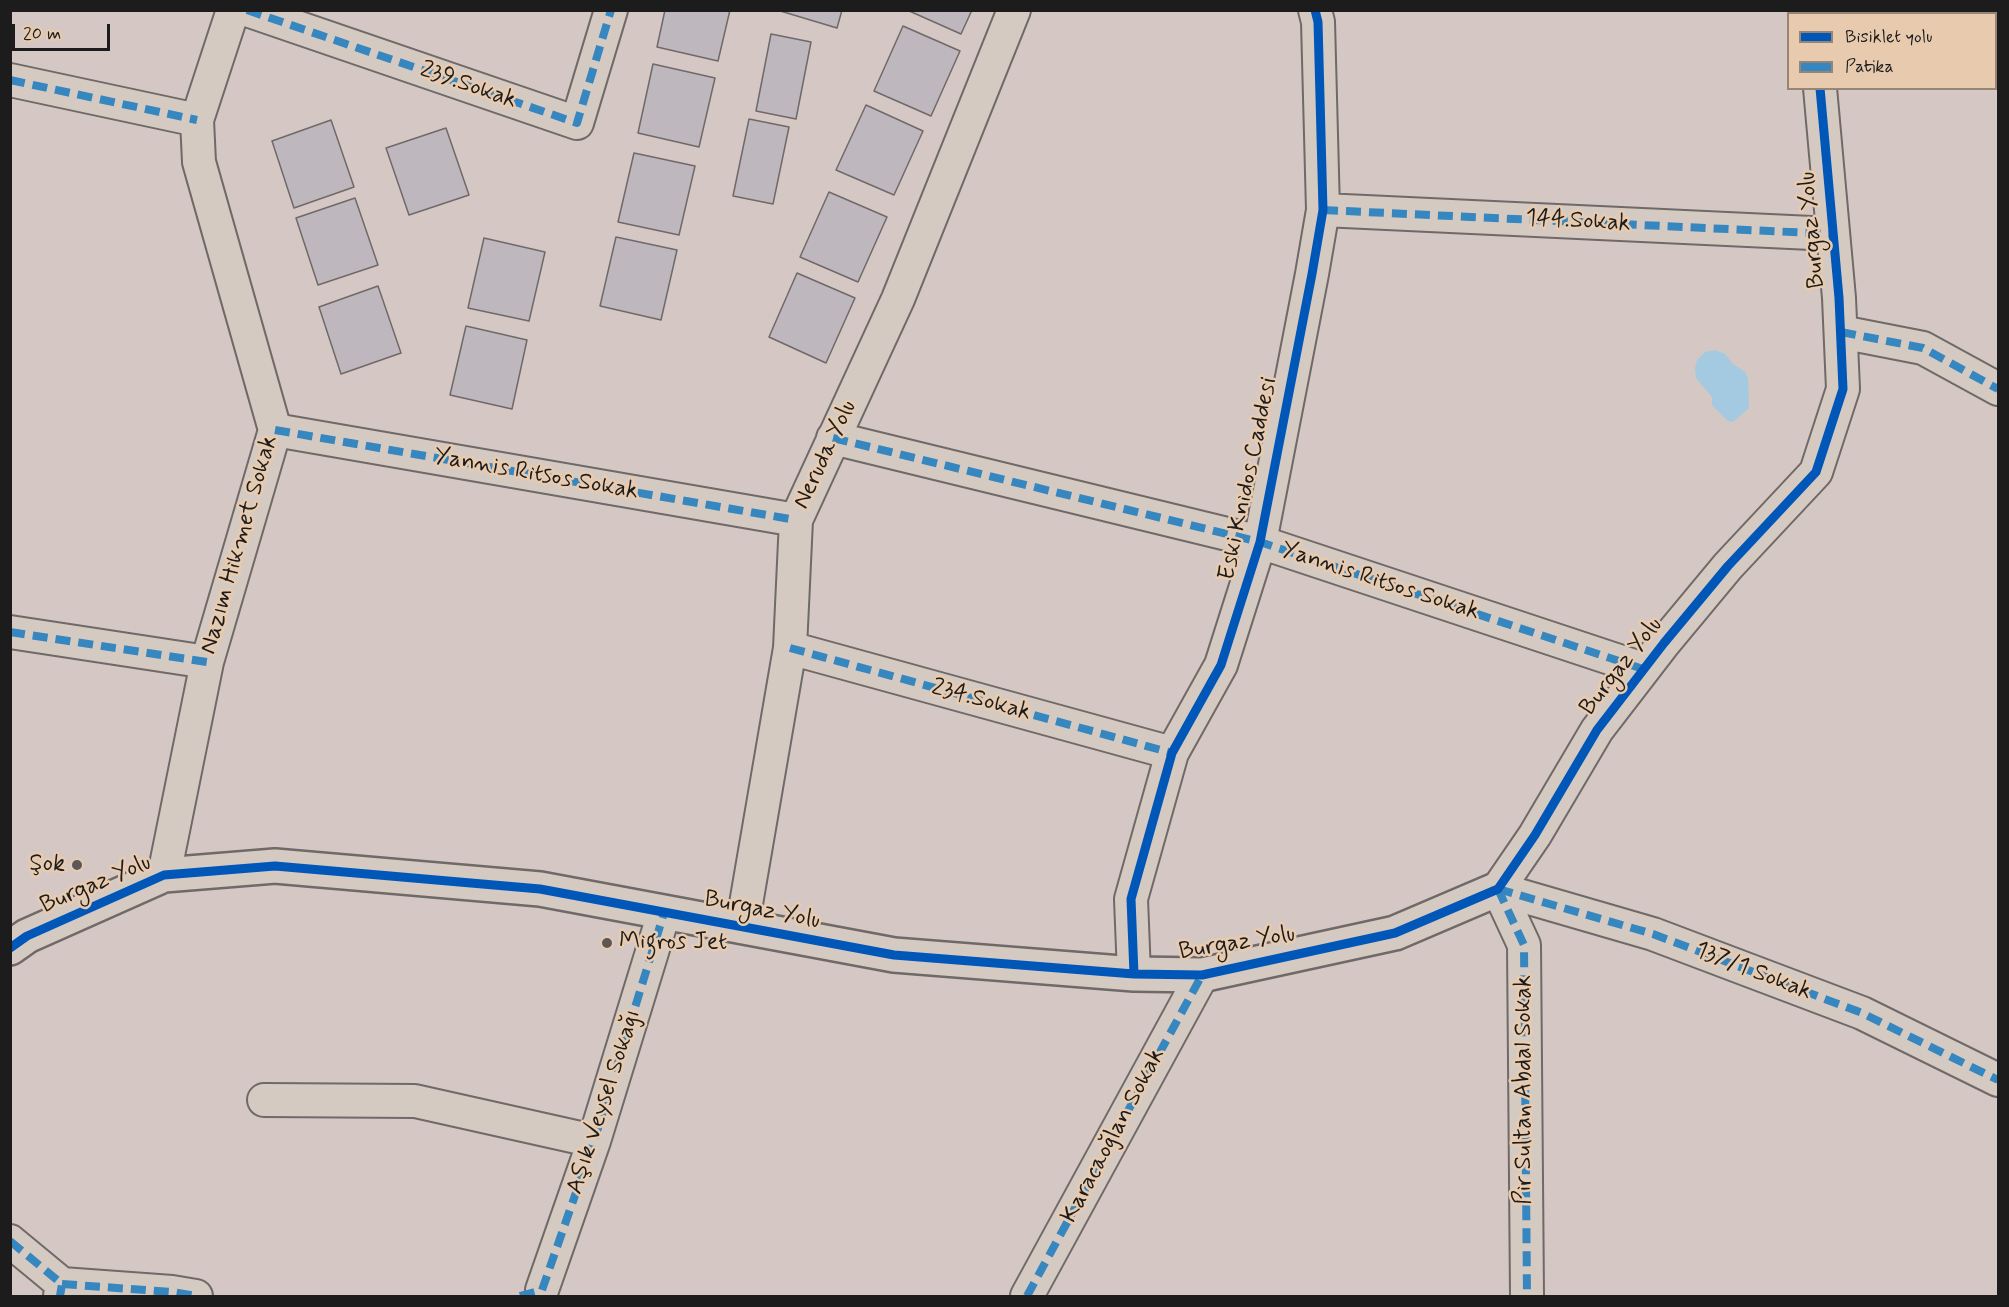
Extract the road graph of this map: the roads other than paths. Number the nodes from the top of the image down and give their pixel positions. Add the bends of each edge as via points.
1 (233, 10) edge
2 (248, 10) edge
3 (611, 10) edge
4 (1014, 10) edge
5 (1315, 10) edge
6 (10, 80) edge
7 (1820, 90) edge
8 (197, 120) junction
9 (1323, 210) junction
10 (1833, 234) junction
11 (1840, 332) junction
12 (1998, 389) edge
13 (276, 430) junction
14 (834, 438) junction
15 (796, 520) junction
16 (1260, 542) junction
17 (10, 632) edge
18 (790, 648) junction
19 (207, 662) junction
20 (1643, 669) junction
21 (1172, 753) junction
22 (164, 875) junction
23 (1498, 889) junction
24 (664, 913) junction
25 (742, 927) junction
26 (16, 939) edge
27 (1134, 974) junction
28 (1202, 975) junction
29 (1998, 1080) edge
30 (264, 1100) dead end
31 (594, 1141) junction
32 (10, 1241) edge
33 (61, 1290) edge
34 (536, 1294) edge
35 (196, 1296) edge
36 (1027, 1296) edge
37 (1527, 1296) edge

1 - 8 street, Nazım Hikmet Sokak
2 - 3 street, 239.Sokak via 577,123
4 - 14 street, Neruda Yolu via 898,299
5 - 9 street, Eski Knidos Caddesi
6 - 8 street
7 - 10 street, Burgaz Yolu
8 - 13 street, Nazım Hikmet Sokak via 199,162
9 - 10 street, 144.Sokak
9 - 16 street, Eski Knidos Caddesi
10 - 11 street, Burgaz Yolu
11 - 12 street via 1923,348
11 - 20 street, Burgaz Yolu via 1843,389 1816,472 1728,566
13 - 15 street, Yannis Ritsos Sokak
13 - 19 street, Nazım Hikmet Sokak
14 - 15 street, Neruda Yolu
14 - 16 street, Yannis Ritsos Sokak
15 - 18 street, Neruda Yolu
16 - 20 street, Yannis Ritsos Sokak
16 - 21 street, Eski Knidos Caddesi via 1221,665
17 - 19 street
18 - 21 street, 234.Sokak
18 - 25 street, Neruda Yolu
19 - 22 street, Nazım Hikmet Sokak
20 - 23 street, Burgaz Yolu via 1597,730
21 - 27 street, Eski Knidos Caddesi via 1131,899
22 - 24 street, Burgaz Yolu via 275,866 540,889
22 - 26 street, Burgaz Yolu
23 - 28 street, Burgaz Yolu via 1395,933
23 - 29 street, 137/1 Sokak via 1653,934 1851,1009
23 - 37 street, Pir Sultan Abdal Sokak via 1524,945
24 - 25 street, Burgaz Yolu
24 - 31 street, Aşık Veysel Sokağı
25 - 27 street, Burgaz Yolu via 894,955
27 - 28 street, Burgaz Yolu
28 - 36 street, Karacaoğlan Sokak
30 - 31 street via 416,1101
31 - 34 street, Aşık Veysel Sokağı
32 - 33 street
33 - 35 street

